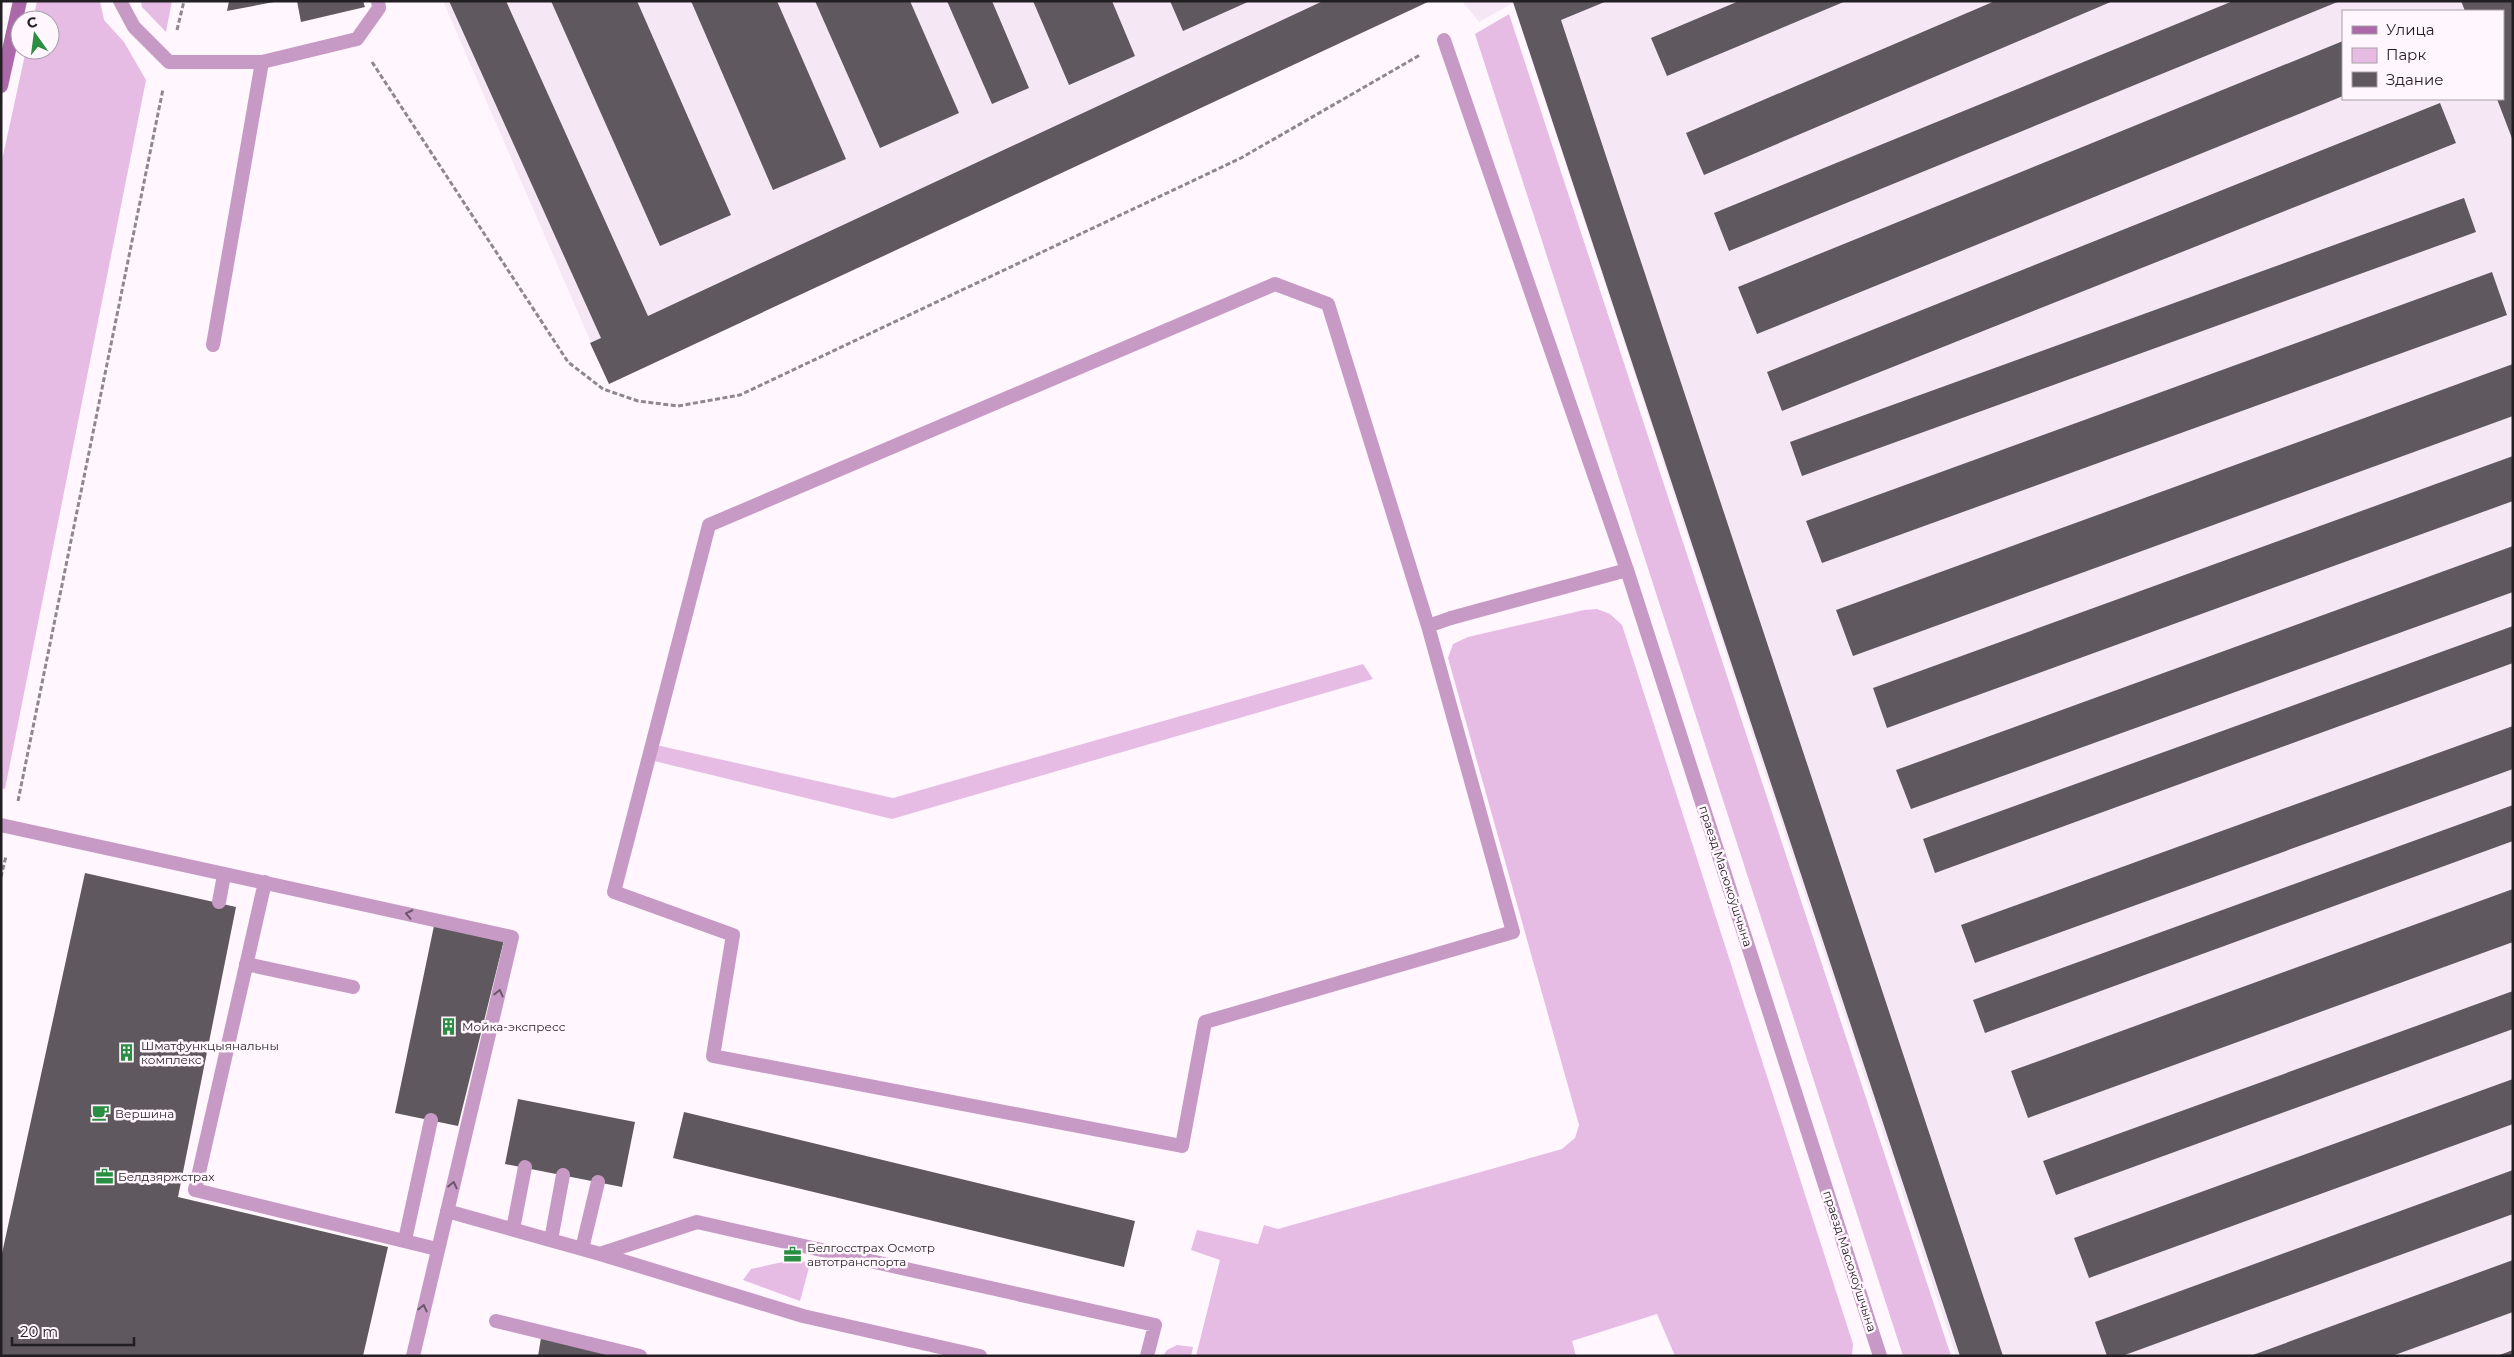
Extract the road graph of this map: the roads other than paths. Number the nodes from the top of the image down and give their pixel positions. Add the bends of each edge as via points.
1 (20, 1) edge
2 (120, 1) edge
3 (378, 1) edge
4 (1444, 40) road end
5 (262, 62) junction
6 (1, 86) edge
7 (213, 345) dead end
8 (1627, 570) junction
9 (1428, 626) junction
10 (7, 826) edge
11 (224, 875) junction
12 (265, 882) junction
13 (219, 902) dead end
14 (246, 964) junction
15 (353, 987) dead end
16 (431, 1120) dead end
17 (525, 1168) dead end
18 (564, 1175) dead end
19 (598, 1182) dead end
20 (447, 1211) junction
21 (513, 1229) junction
22 (405, 1240) junction
23 (550, 1240) junction
24 (437, 1249) junction
25 (582, 1249) junction
26 (600, 1254) junction
27 (496, 1321) dead end
28 (413, 1356) edge
29 (640, 1356) edge
30 (980, 1356) edge
31 (1146, 1356) edge
32 (1880, 1356) edge

1 - 6 main road
2 - 5 street via 134,27 169,62
3 - 5 street via 379,8 357,39
4 - 8 street, праезд Масюкоўшчына
5 - 7 street
8 - 9 street
8 - 32 street, праезд Масюкоўшчына
9 - 9 street via 1328,304 1275,284 709,525 614,892 733,935 713,1056 1182,1146 1205,1022 1513,932
10 - 11 street
11 - 12 street
11 - 13 street
12 - 14 street
20 -> 12 street via 512,937
14 - 15 street
14 - 22 street via 195,1190
16 - 22 street
17 - 21 street
18 - 23 street
19 - 25 street
20 - 21 street
20 - 24 street
21 - 23 street
22 - 24 street
23 - 25 street
28 -> 24 street
25 - 26 street
26 - 30 street via 803,1316
26 - 31 street via 697,1222 1155,1325
27 - 29 street

